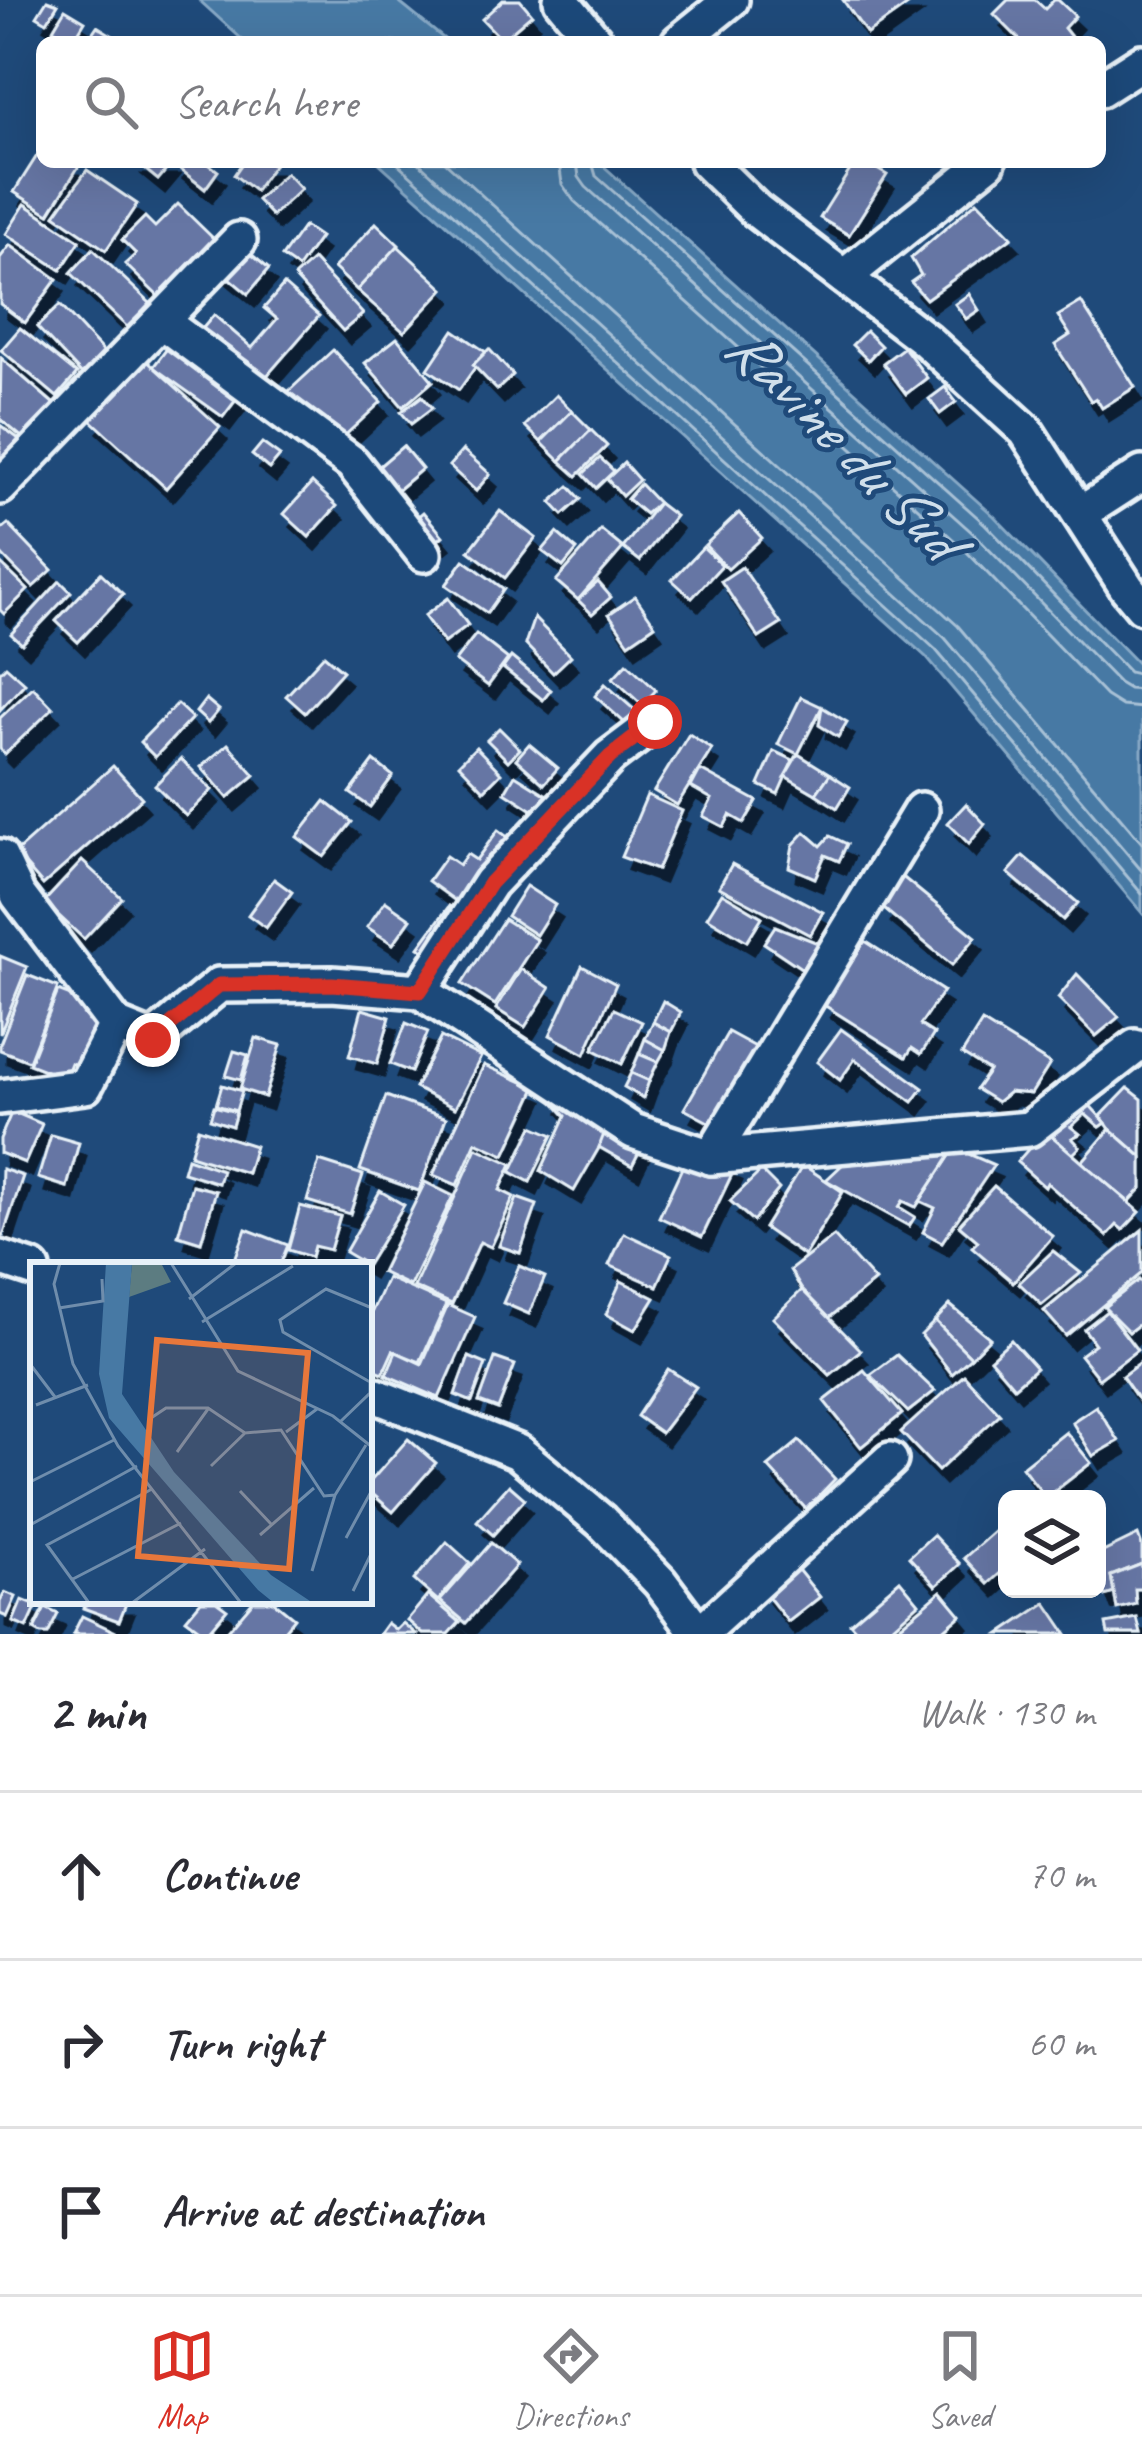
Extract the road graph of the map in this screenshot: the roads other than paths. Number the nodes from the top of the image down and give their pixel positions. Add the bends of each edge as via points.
1 (561, 0) edge
2 (731, 0) edge
3 (591, 36) edge
4 (686, 36) edge
5 (1142, 62) edge
6 (1106, 85) edge
7 (713, 168) edge
8 (980, 168) edge
9 (239, 240) dead end
10 (844, 277) junction
11 (161, 320) junction
12 (1142, 474) edge
13 (0, 487) edge
14 (1080, 514) junction
15 (424, 554) dead end
16 (1142, 606) edge
17 (655, 722) dead end
18 (921, 809) dead end
19 (0, 857) edge
20 (420, 991) junction
21 (116, 1025) junction
22 (1136, 1047) dead end
23 (0, 1097) edge
24 (711, 1157) junction
25 (0, 1258) edge
26 (30, 1268) edge
27 (372, 1394) edge
28 (890, 1460) dead end
29 (699, 1634) edge

1 - 3 street
2 - 4 street
5 - 6 street
7 - 10 street
8 - 10 street
9 - 11 street
10 - 14 street via 1026,430
11 - 13 street
11 - 15 street via 352,463
12 - 14 street
14 - 16 street
17 - 20 street via 610,757 490,883
18 - 24 street
19 - 21 street via 18,895
20 - 21 street via 219,985 153,1040
20 - 24 street via 633,1131
21 - 23 street via 85,1086
22 - 24 street via 1029,1129
25 - 26 street
27 - 29 street via 518,1452 601,1520
28 - 29 street

